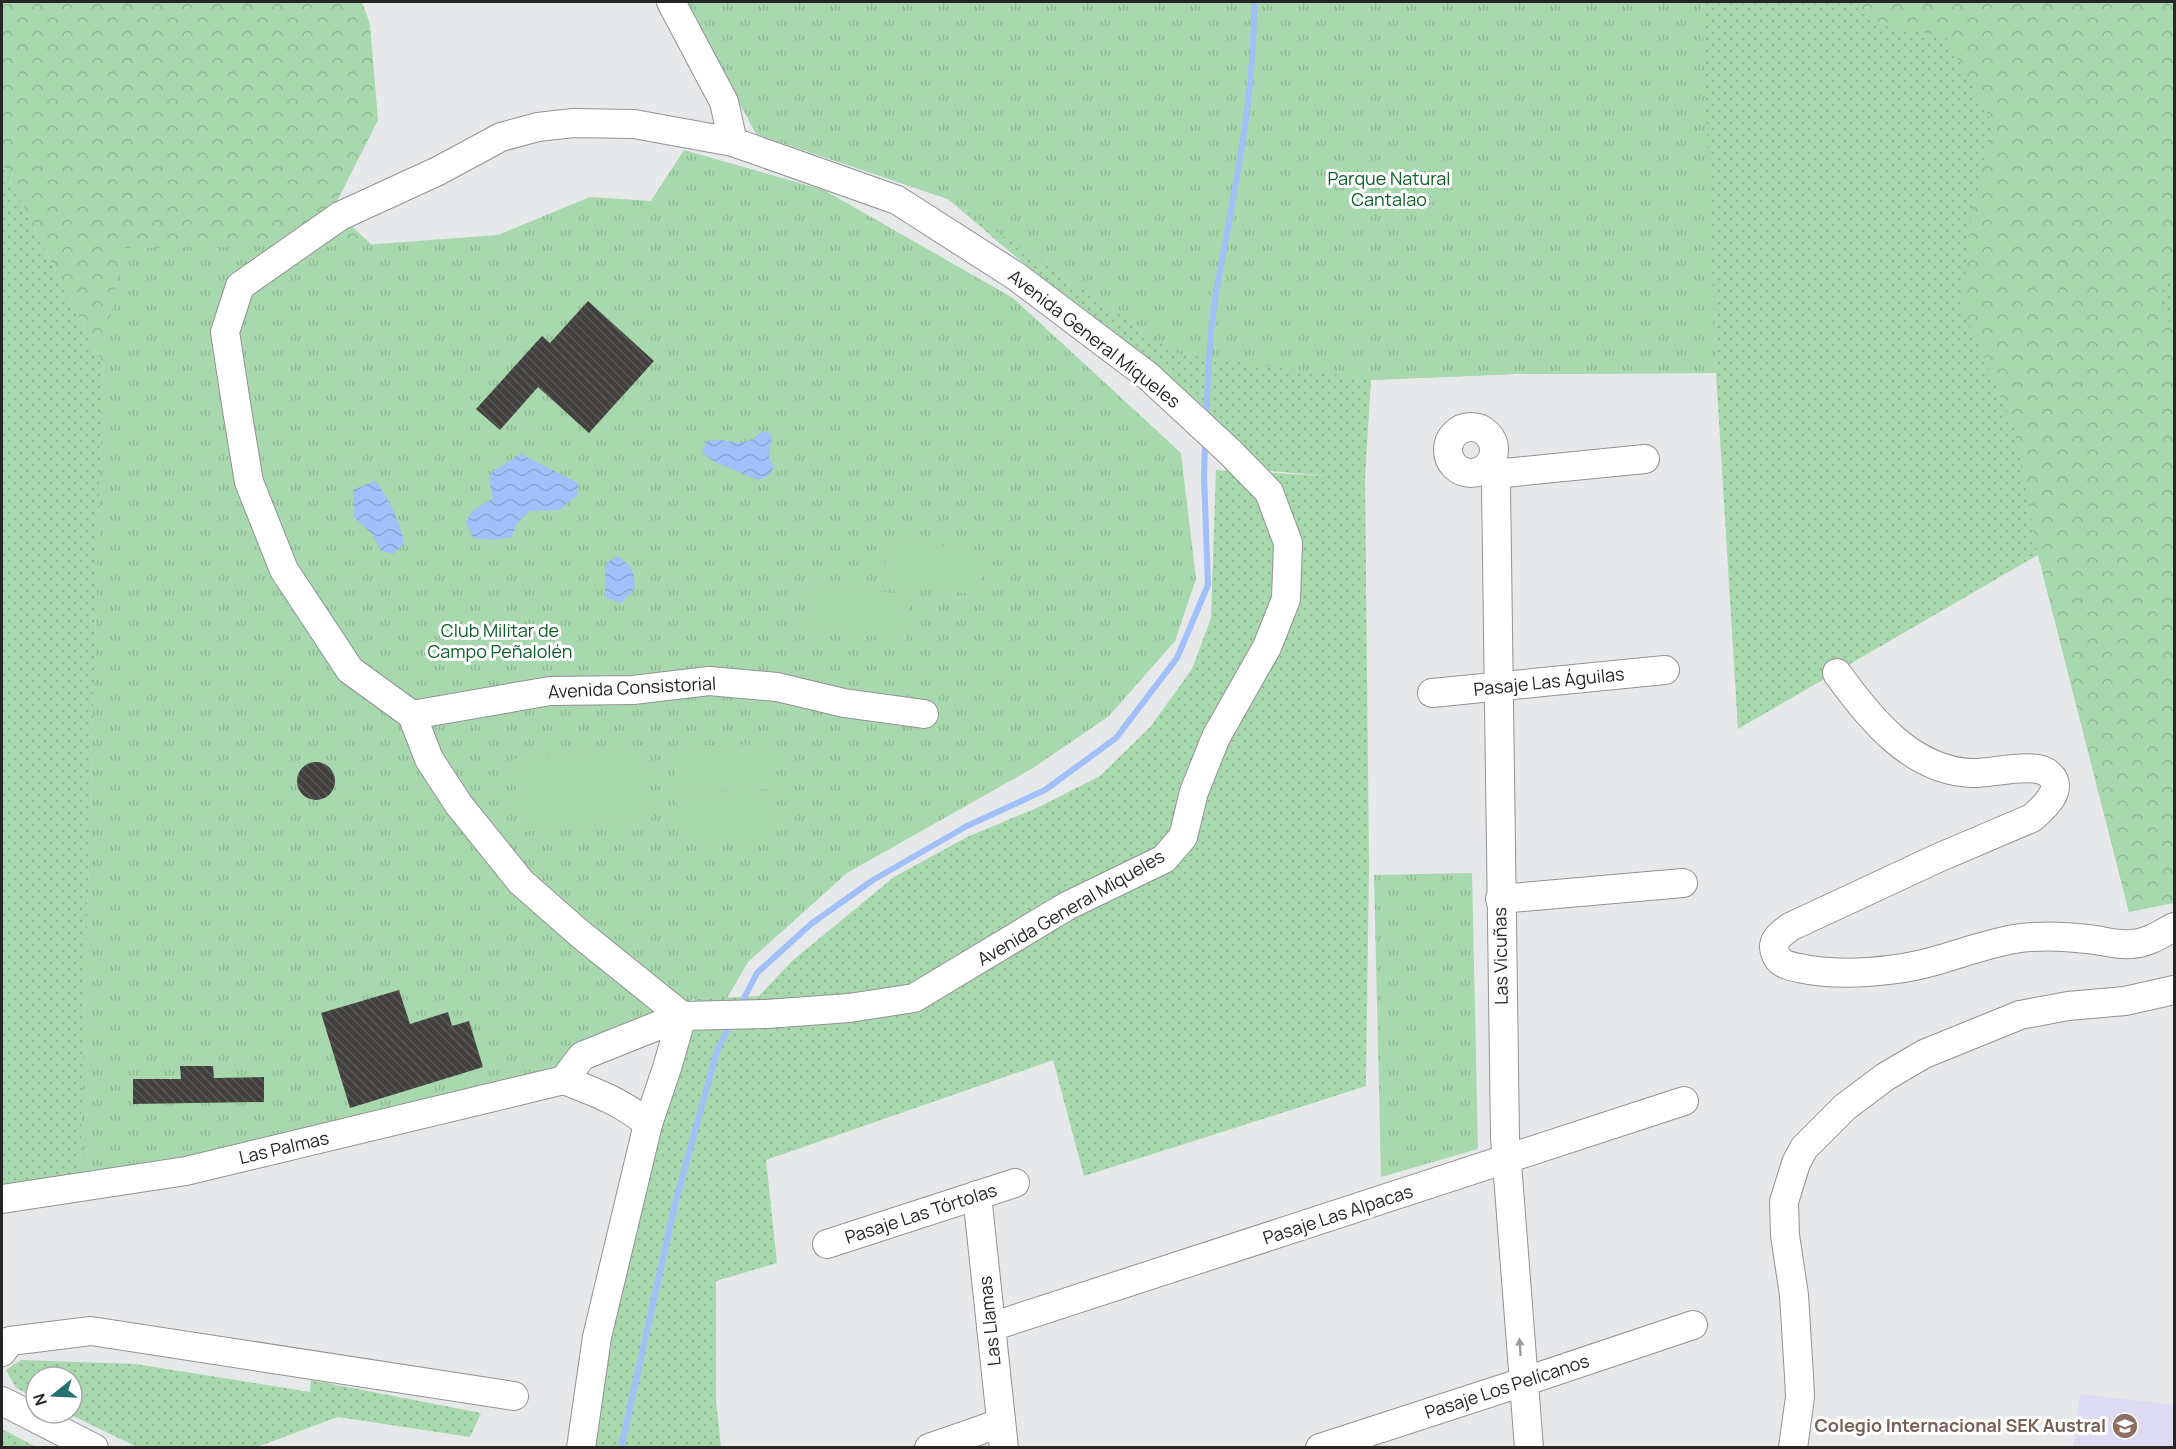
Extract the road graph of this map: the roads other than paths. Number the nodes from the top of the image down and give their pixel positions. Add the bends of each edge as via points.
1 (671, 2) edge
2 (733, 142) junction
3 (1645, 459) dead end
4 (1665, 670) dead end
5 (1838, 673) dead end
6 (1498, 687) junction
7 (1432, 693) dead end
8 (924, 714) dead end
9 (412, 715) junction
10 (1683, 883) dead end
11 (1500, 899) junction
12 (2175, 927) edge
13 (2175, 990) edge
14 (682, 1016) junction
15 (564, 1080) junction
16 (1684, 1101) dead end
17 (648, 1124) junction
18 (1506, 1161) junction
19 (1015, 1183) dead end
20 (977, 1195) junction
21 (2, 1199) edge
22 (827, 1245) dead end
23 (1693, 1325) dead end
24 (991, 1327) junction
25 (2, 1352) edge
26 (1523, 1382) junction
27 (514, 1396) dead end
28 (2, 1401) edge
29 (1003, 1435) edge
30 (94, 1448) edge
31 (581, 1448) edge
32 (929, 1448) edge
33 (1320, 1448) edge
34 (1529, 1448) edge
35 (1793, 1448) edge

1 - 2 street via 724,102
2 - 9 street, Avenida General Miqueles via 634,124 573,123 501,137 340,216 240,286 225,332 226,344 249,482 284,570 350,670
2 - 14 street, Avenida General Miqueles via 897,200 1017,277 1148,376 1269,492 1288,543 1286,599 1267,647 1216,737 1194,792 1183,837 1164,859 1067,906 914,998 849,1008
3 - 6 street, Las Vicuñas via 1492,470
4 - 6 street, Pasaje Las Águilas
5 - 12 street via 1883,729 1924,760 1944,769 1972,773 2021,769 2046,772 2055,784 2054,793 2032,818 1790,927 1773,944 1782,963 1808,970 1876,971 1933,962 1984,945 2036,936 2128,944 2143,942
6 - 7 street, Pasaje Las Águilas
6 - 11 street, Las Vicuñas
8 - 9 street, Avenida Consistorial via 844,703 777,687 709,681 633,690 550,691
9 - 14 street via 429,759 459,805 520,882
10 - 11 street
11 - 18 street, Las Vicuñas
13 - 35 street via 2020,1015 1924,1054 1884,1077 1845,1107 1804,1149 1784,1202 1800,1397
14 - 15 street via 582,1056
14 - 17 street
15 - 17 street via 632,1110
15 - 21 street, Las Palmas via 186,1172
16 - 18 street, Pasaje Las Alpacas
17 - 31 street via 597,1337
18 - 24 street, Pasaje Las Alpacas
26 -> 18 street, Las Vicuñas
19 - 20 street, Pasaje Las Tórtolas
20 - 22 street, Pasaje Las Tórtolas
20 - 24 street, Las Llamas
23 - 26 street, Pasaje Los Pelícanos
24 - 29 street, Las Llamas
25 - 27 street via 10,1341 90,1331
26 - 33 street, Pasaje Los Pelícanos
26 - 34 street, Las Vicuñas
28 - 30 street
29 - 32 street

